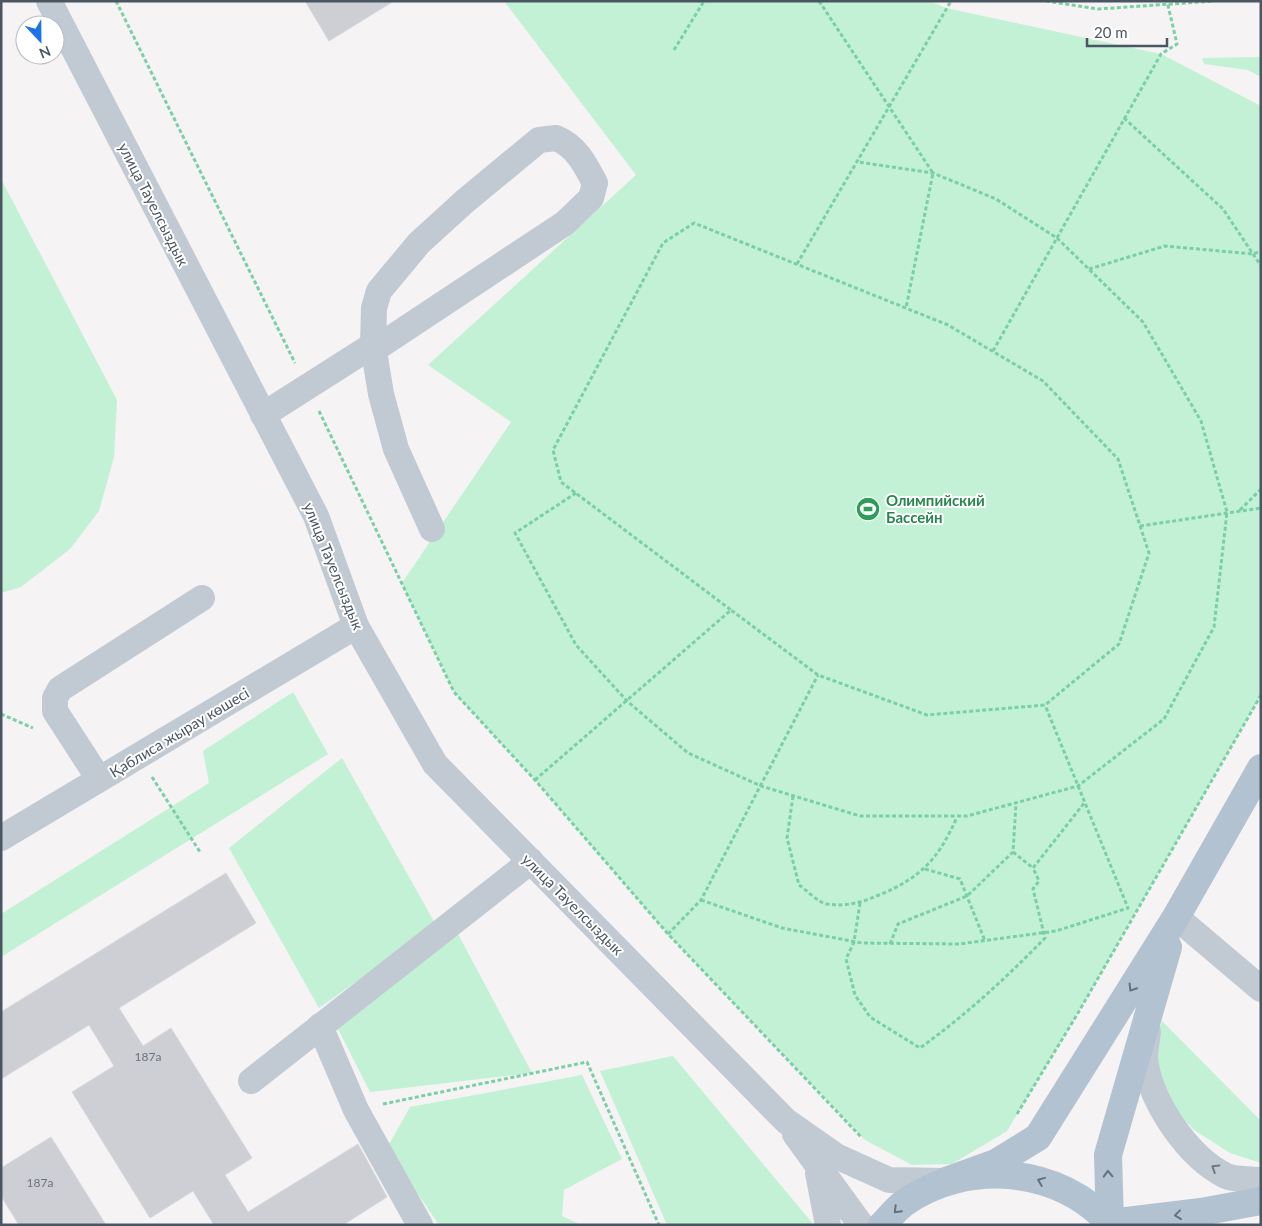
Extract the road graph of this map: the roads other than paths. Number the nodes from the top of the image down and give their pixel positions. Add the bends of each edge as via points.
1 (49, 1) edge
2 (373, 345) junction
3 (263, 415) junction
4 (432, 529) dead end
5 (202, 598) dead end
6 (356, 626) junction
7 (1261, 768) edge
8 (99, 779) junction
9 (1, 838) edge
10 (531, 861) junction
11 (1176, 917) junction
12 (1261, 989) edge
13 (1149, 1012) junction
14 (320, 1026) junction
15 (251, 1081) dead end
16 (1053, 1112) junction
17 (826, 1161) junction
18 (1261, 1180) edge
19 (946, 1182) junction
20 (1261, 1201) edge
21 (1110, 1224) edge
22 (420, 1225) edge
23 (828, 1225) edge
24 (861, 1225) edge
25 (882, 1225) edge

1 - 3 street, улица Тауелсыздык
2 - 2 street via 378,347 565,223 591,198 595,183 569,143 556,138 539,140 418,243 379,291 374,308
2 - 3 street
2 - 4 street via 381,394 396,449
3 - 6 street, улица Тауелсыздык via 316,516
5 - 8 street via 60,689 55,710
6 - 8 street, Қаблиса жырау көшесі
6 - 10 street, улица Тауелсыздык via 435,764
7 - 11 main road
8 - 9 street, Қаблиса жырау көшесі
10 - 14 street
10 - 17 street, улица Тауелсыздык
11 - 12 street
11 - 13 main road
11 -> 16 main road
18 -> 13 street via 1228,1177 1199,1159 1174,1126 1153,1091 1145,1058
21 -> 13 main road via 1108,1155
14 - 15 street
14 - 22 street via 356,1110
16 - 17 street via 988,1160 932,1174
16 - 19 main road via 1038,1136 1005,1158
17 - 19 street, улица Тауелсыздык via 889,1180
17 - 23 street
17 - 24 street, улица Тауелсыздык
21 -> 19 main road via 1075,1195 1034,1178 989,1173
19 -> 25 main road via 904,1203
20 -> 21 main road

